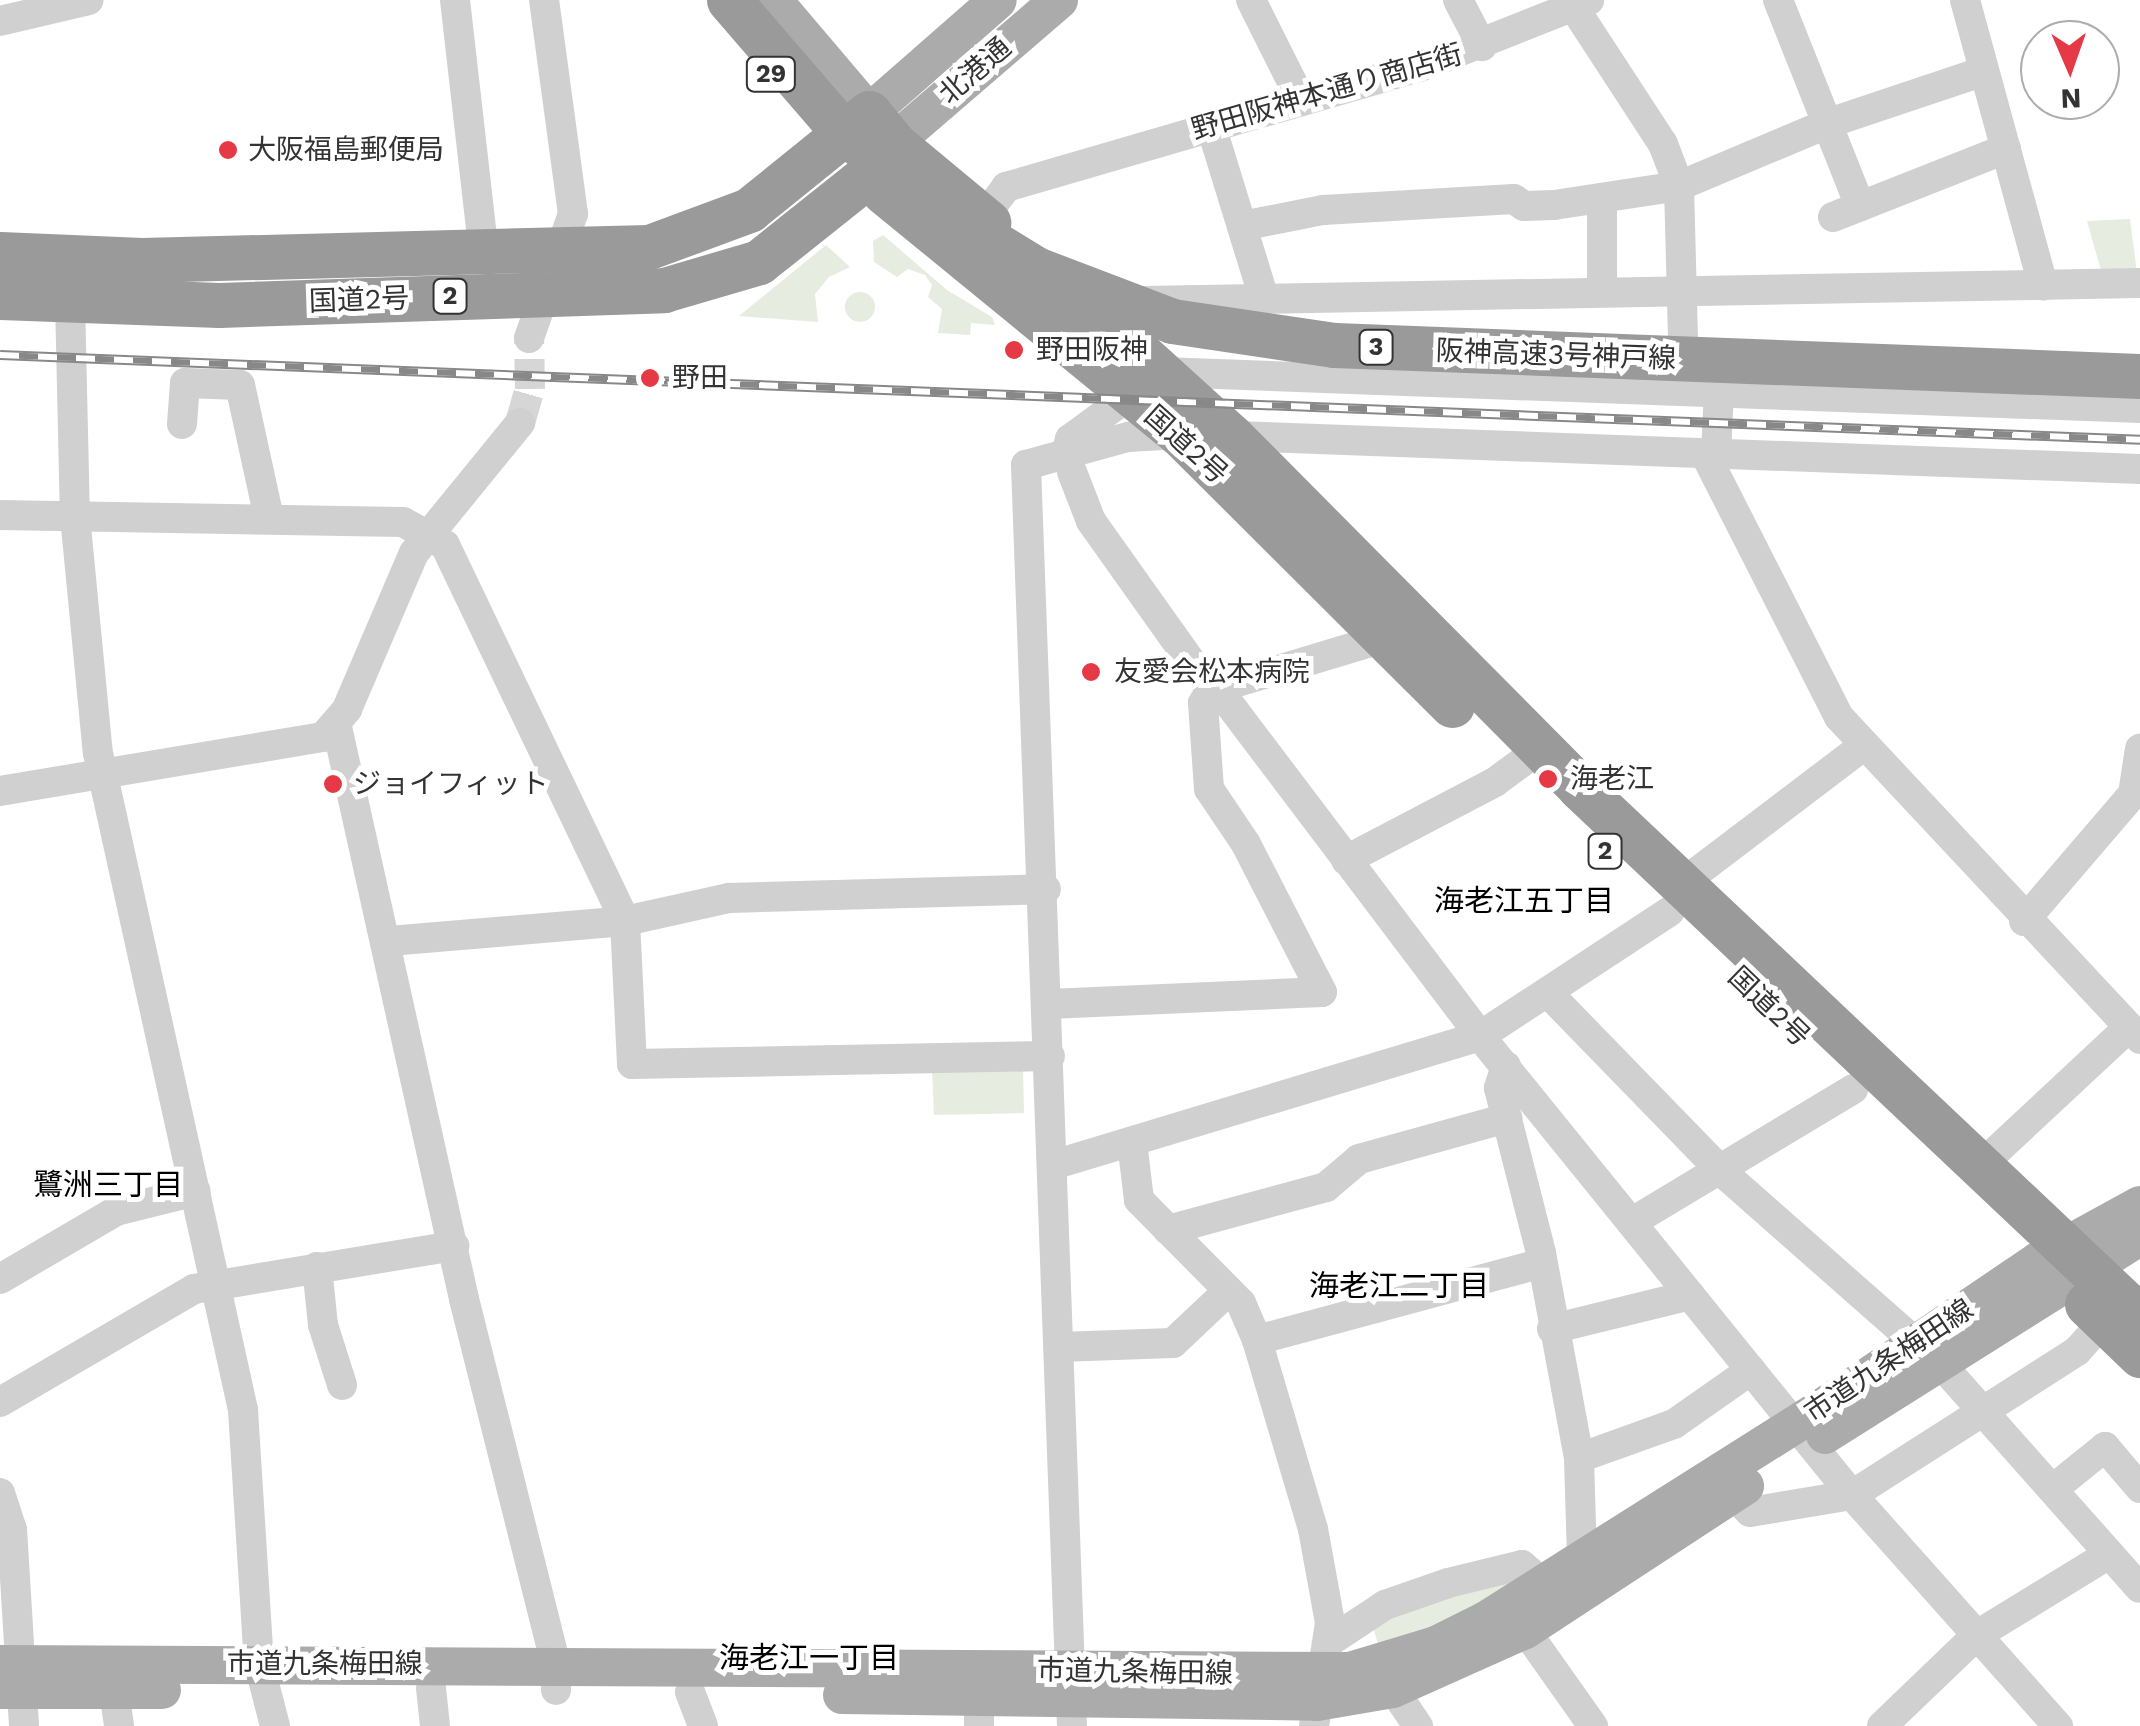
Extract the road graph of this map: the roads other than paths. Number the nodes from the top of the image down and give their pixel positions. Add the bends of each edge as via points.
1 (89, 0) edge
2 (455, 0) edge
3 (544, 0) edge
4 (709, 0) edge
5 (729, 0) edge
6 (764, 0) edge
7 (773, 0) edge
8 (1059, 0) edge
9 (1251, 0) edge
10 (1458, 0) edge
11 (1778, 0) edge
12 (1965, 0) edge
13 (1581, 3) edge
14 (991, 4) edge
15 (0, 21) edge
16 (1482, 46) junction
17 (1984, 71) junction
18 (1301, 100) junction
19 (1829, 122) junction
20 (1210, 126) junction
21 (866, 145) junction
22 (2006, 149) junction
23 (1679, 186) junction
24 (1602, 198) junction
25 (983, 218) junction
26 (1242, 226) junction
27 (562, 252) junction
28 (0, 254) edge
29 (484, 256) junction
30 (2140, 283) edge
31 (2043, 286) junction
32 (1682, 291) junction
33 (1602, 292) junction
34 (0, 297) edge
35 (1264, 298) junction
36 (70, 300) junction
37 (1092, 308) junction
38 (536, 316) junction
39 (2140, 351) edge
40 (2140, 376) edge
41 (1146, 384) junction
42 (1684, 388) junction
43 (1719, 391) junction
44 (2140, 408) edge
45 (520, 423) tunnel mouth
46 (182, 424) dead end
47 (1180, 434) junction
48 (1233, 438) junction
49 (1710, 454) junction
50 (1068, 464) junction
51 (2140, 469) edge
52 (0, 515) edge
53 (74, 516) junction
54 (269, 518) junction
55 (428, 531) junction
56 (1384, 638) junction
57 (1211, 690) junction
58 (337, 727) junction
59 (1863, 746) junction
60 (2140, 749) edge
61 (1528, 759) junction
62 (104, 775) junction
63 (0, 791) edge
64 (1346, 860) junction
65 (1046, 889) junction
66 (1675, 898) junction
67 (2024, 921) junction
68 (625, 922) junction
69 (389, 941) junction
70 (1548, 992) junction
71 (1049, 1004) junction
72 (2134, 1034) edge
73 (1480, 1036) junction
74 (1050, 1056) junction
75 (1506, 1066) junction
76 (1853, 1089) junction
77 (1508, 1118) junction
78 (1132, 1142) junction
79 (1053, 1165) junction
80 (1980, 1166) junction
81 (1721, 1171) junction
82 (196, 1191) junction
83 (2140, 1205) edge
84 (1632, 1222) junction
85 (1168, 1230) junction
86 (2140, 1237) edge
87 (454, 1246) junction
88 (2063, 1263) junction
89 (1538, 1264) junction
90 (317, 1267) junction
91 (0, 1279) edge
92 (216, 1284) junction
93 (1228, 1290) junction
94 (1690, 1295) junction
95 (2122, 1319) edge
96 (1552, 1329) junction
97 (1256, 1340) junction
98 (1059, 1347) junction
99 (1928, 1353) junction
100 (2140, 1355) edge
101 (1751, 1370) junction
102 (342, 1385) dead end
103 (0, 1402) edge
104 (1980, 1408) junction
105 (1802, 1434) junction
106 (1579, 1458) junction
107 (2140, 1488) edge
108 (2053, 1490) junction
109 (0, 1493) edge
110 (1732, 1494) junction
111 (1852, 1496) junction
112 (2110, 1554) junction
113 (1582, 1560) junction
114 (1544, 1584) junction
115 (2138, 1584) edge
116 (1524, 1630) junction
117 (1977, 1635) junction
118 (556, 1678) junction
119 (1321, 1685) edge
120 (12, 1687) edge
121 (431, 1688) junction
122 (1393, 1688) junction
123 (268, 1693) edge
124 (1071, 1699) edge
125 (116, 1708) edge
126 (697, 1709) edge
127 (435, 1726) edge
128 (1418, 1726) edge
129 (1593, 1726) edge
130 (1882, 1726) edge
131 (2058, 1726) edge

1 - 15 street
2 - 29 street
3 - 27 street via 573,214
4 - 21 main road, 29
5 - 40 highway, 阪神高速3号神戸線 / 3, bridge via 836,124 926,201 1036,269 1172,320 1334,345
6 - 39 highway, 阪神高速3号神戸線 / 3 via 836,84 933,173 1063,250 1177,292 1336,319
7 - 21 main road, 29
8 - 21 main road, 北港通
9 - 18 street
10 - 16 street
11 - 19 street
12 - 17 street
13 - 16 street, 野田阪神本通り商店街
13 - 23 street via 1663,144
14 - 21 main road, 北港通
16 - 18 street, 野田阪神本通り商店街
17 - 19 street
17 - 22 street
18 - 20 street, 野田阪神本通り商店街
19 - 22 street via 1846,211
19 - 23 street
20 - 25 street, 野田阪神本通り商店街 via 1006,187
20 - 26 street
21 - 25 highway, 国道2号 / 2
21 - 27 highway, 国道2号 / 2 via 694,235 617,252
21 - 38 highway, 国道2号 / 2 via 759,262
21 - 41 highway, 国道2号 / 2
22 - 31 street
23 - 24 street
23 - 32 street
24 - 26 street via 1524,206 1514,199 1360,207
24 - 33 street
25 - 37 highway, 国道2号 / 2
26 - 35 street
27 - 29 highway, 国道2号 / 2
27 - 38 street
28 - 29 highway, 国道2号 / 2 via 142,260
30 - 31 street
31 - 32 street
32 - 33 street
32 - 42 street
33 - 35 street
34 - 36 highway, 国道2号 / 2
35 - 37 street
36 - 38 highway, 国道2号 / 2
36 - 53 street
37 - 41 highway, 国道2号 / 2
41 - 42 street
41 - 47 highway, 国道2号 / 2
41 - 48 highway, 国道2号 / 2
41 - 50 street via 1070,438
42 - 43 street
43 - 44 street
43 - 49 street
45 - 55 street
46 - 54 street via 184,383 240,386
47 - 48 street
47 - 50 street
47 - 56 highway, 国道2号 / 2
48 - 49 street
48 - 61 highway, 国道2号 / 2
49 - 51 street
49 - 59 street via 1840,717
50 - 57 street via 1091,521
50 - 65 street via 1026,477
52 - 53 street
53 - 54 street
53 - 62 street
54 - 55 street via 403,522
55 - 58 street
55 - 68 street via 445,545
56 - 57 street
56 - 61 highway, 国道2号 / 2
57 - 64 street
57 - 71 street via 1203,703 1209,788 1246,844 1322,992
58 - 62 street via 308,742
58 - 69 street
59 - 66 street
59 - 67 street
60 - 67 street via 2133,794
61 - 64 street
61 - 66 highway, 国道2号 / 2
62 - 63 street
62 - 82 street
64 - 73 street
65 - 68 street via 730,898
65 - 71 street
66 - 70 street
66 - 76 highway, 国道2号 / 2
66 - 80 highway, 国道2号 / 2
67 - 72 street
68 - 69 street
68 - 74 street via 632,1064
69 - 87 street
70 - 73 street
70 - 81 street
71 - 74 street
72 - 80 street
73 - 75 street
73 - 78 street
74 - 79 street
75 - 77 street via 1499,1088
75 - 84 street
76 - 81 street
76 - 88 highway, 国道2号 / 2
77 - 85 street via 1359,1159 1326,1187
77 - 89 street
78 - 79 street
78 - 85 street via 1139,1200
79 - 98 street
80 - 88 highway, 国道2号 / 2
81 - 84 street
81 - 99 street
82 - 91 street via 116,1210
82 - 92 street
83 - 88 main road, 市道九条梅田線
84 - 94 street
85 - 93 street
86 - 88 main road, 市道九条梅田線
87 - 90 street
87 - 118 street
88 - 95 highway, 国道2号 / 2
88 - 99 main road, 市道九条梅田線
89 - 96 street
89 - 97 street
90 - 92 street
90 - 102 street via 323,1324
92 - 103 street via 194,1289
92 - 123 street via 243,1410
93 - 97 street
93 - 98 street via 1173,1343
94 - 96 street
94 - 101 street
95 - 100 highway, 国道2号 / 2
95 - 104 street
96 - 106 street
97 - 119 street via 1313,1529
98 - 124 street
99 - 104 street
99 - 105 main road, 市道九条梅田線
101 - 105 street
101 - 106 street via 1674,1424
104 - 108 street
104 - 111 street
105 - 110 main road, 市道九条梅田線
105 - 111 street
105 - 113 main road, 市道九条梅田線
106 - 113 street
107 - 108 street via 2105,1446
108 - 112 street
109 - 120 street via 12,1529
110 - 111 street via 1750,1512
110 - 116 main road, 市道九条梅田線
111 - 117 street
112 - 115 street
112 - 117 street
113 - 114 main road, 市道九条梅田線
114 - 119 main road, 市道九条梅田線 via 1436,1645
114 - 119 street via 1522,1564 1396,1600
116 - 122 main road, 市道九条梅田線
116 - 129 street
117 - 130 street
117 - 131 street
118 - 121 main road, 市道九条梅田線
118 - 123 main road, 市道九条梅田線
118 - 124 main road, 市道九条梅田線
118 - 126 main road, 市道九条梅田線
119 - 122 main road, 市道九条梅田線
119 - 124 main road, 市道九条梅田線
120 - 123 main road, 市道九条梅田線
120 - 125 main road, 市道九条梅田線
121 - 123 main road, 市道九条梅田線
121 - 127 street
122 - 128 street
123 - 125 main road, 市道九条梅田線
124 - 126 main road, 市道九条梅田線

